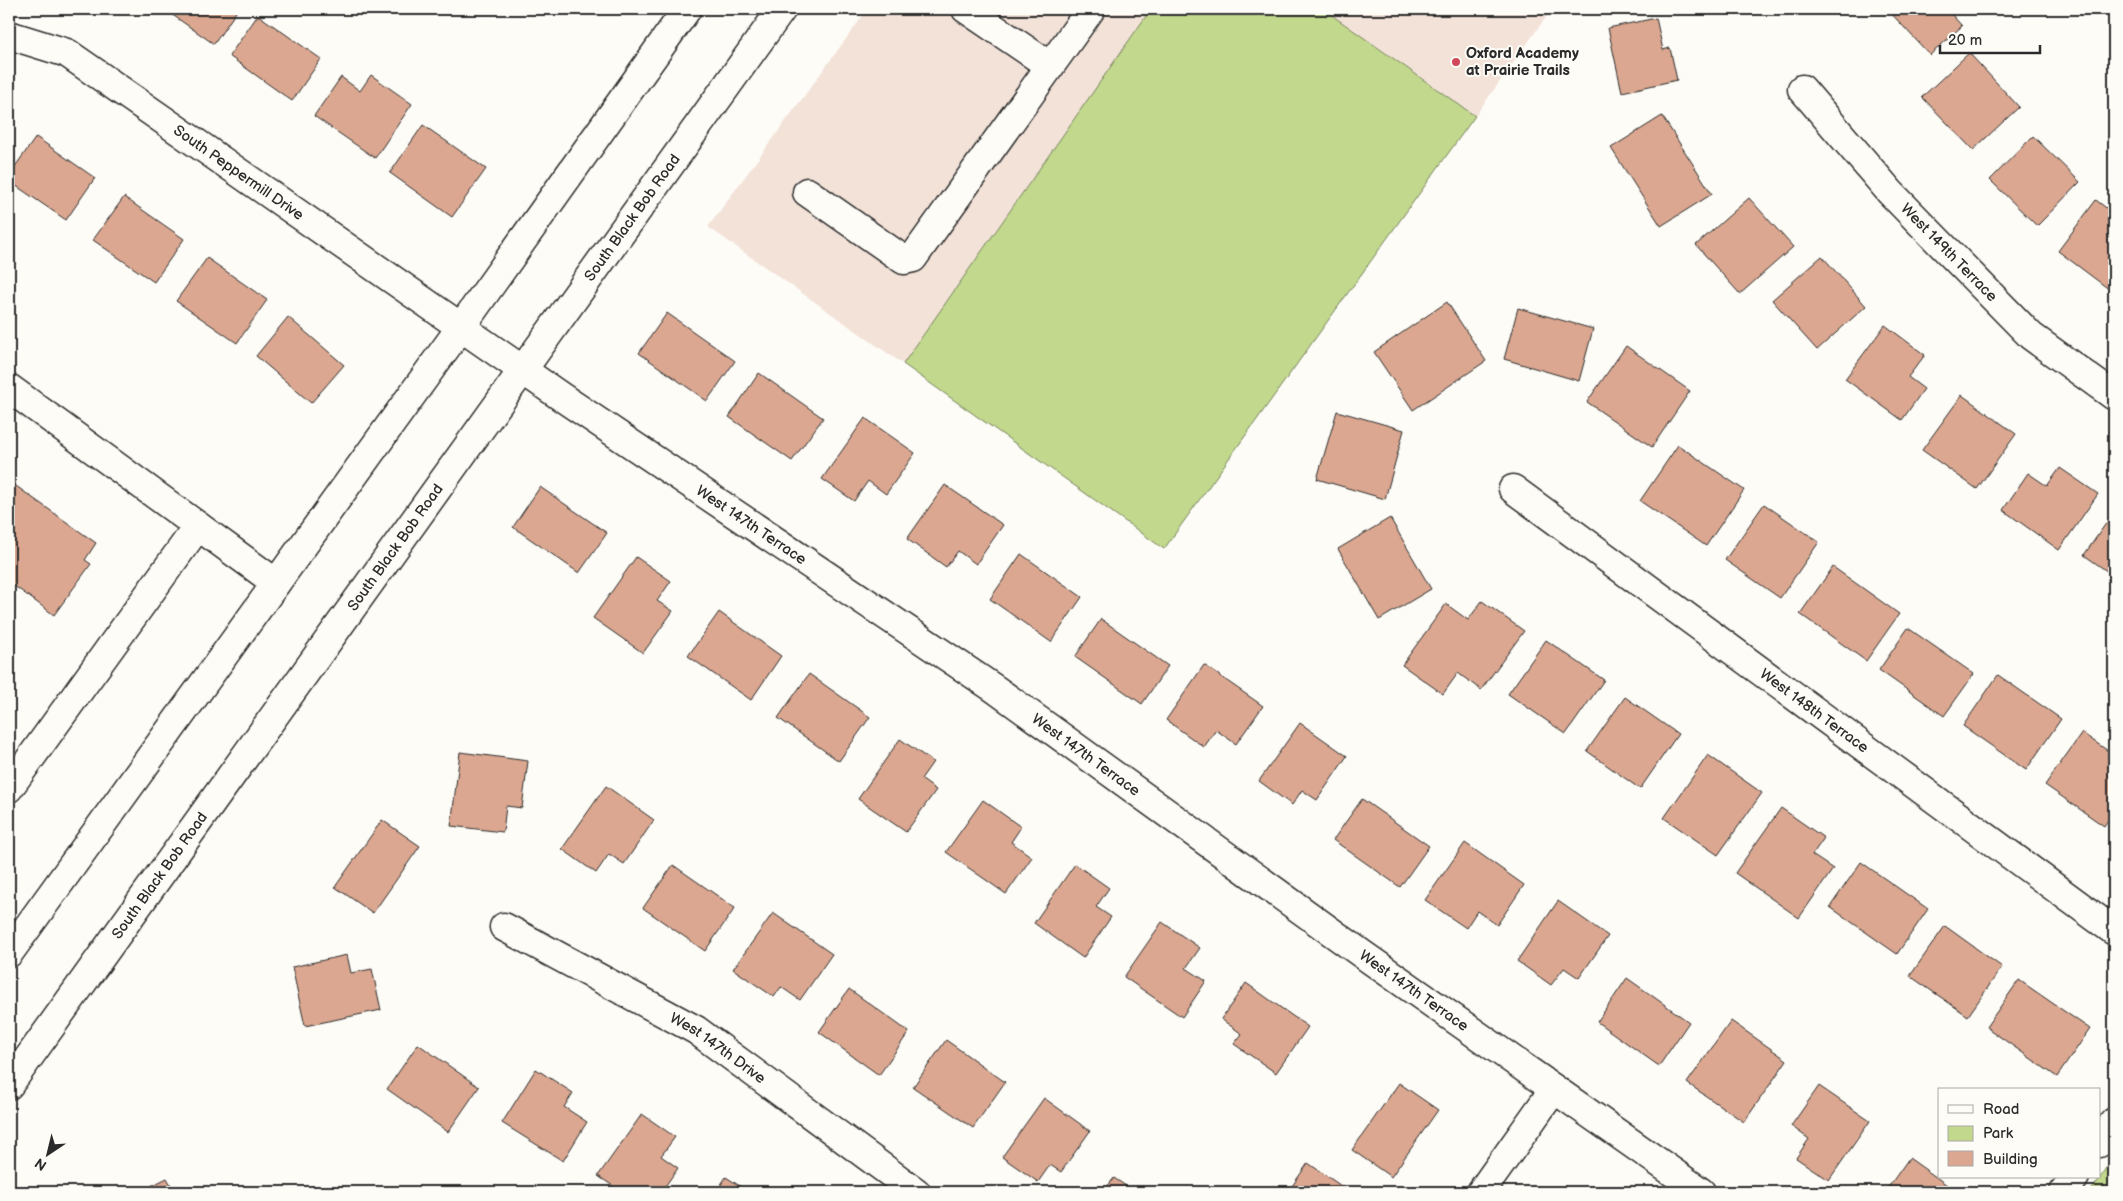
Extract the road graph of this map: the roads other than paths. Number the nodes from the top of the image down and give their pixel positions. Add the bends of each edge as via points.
1 (687, 9) edge
2 (782, 9) edge
3 (966, 9) edge
4 (1086, 10) edge
5 (9, 35) edge
6 (1050, 66) junction
7 (1802, 89) dead end
8 (807, 192) dead end
9 (461, 327) junction
10 (523, 369) junction
11 (9, 388) edge
12 (2114, 396) edge
13 (1513, 489) dead end
14 (198, 526) junction
15 (276, 583) junction
16 (9, 788) edge
17 (504, 927) dead end
18 (2114, 932) edge
19 (9, 953) edge
20 (9, 1086) edge
21 (1554, 1089) junction
22 (2114, 1122) edge
23 (2100, 1142) edge
24 (2074, 1178) edge
25 (916, 1192) edge
26 (1481, 1192) edge
27 (1702, 1192) edge
28 (2064, 1192) edge

1 - 9 street
2 - 10 street, South Black Bob Road
3 - 6 street
4 - 6 street
5 - 9 street, South Peppermill Drive via 67,53
6 - 8 street via 912,258 904,260
7 - 12 street, West 149th Terrace via 1890,192 2031,336
9 - 10 street, West 147th Terrace
9 - 15 street
10 - 20 street, South Black Bob Road
10 - 21 street, West 147th Terrace via 995,688
11 - 14 street
13 - 18 street, West 148th Terrace
14 - 15 street
14 - 16 street
15 - 19 street
17 - 25 street, West 147th Drive via 696,1030
21 - 26 street
21 - 27 street, West 147th Terrace
22 - 23 street
24 - 28 street

